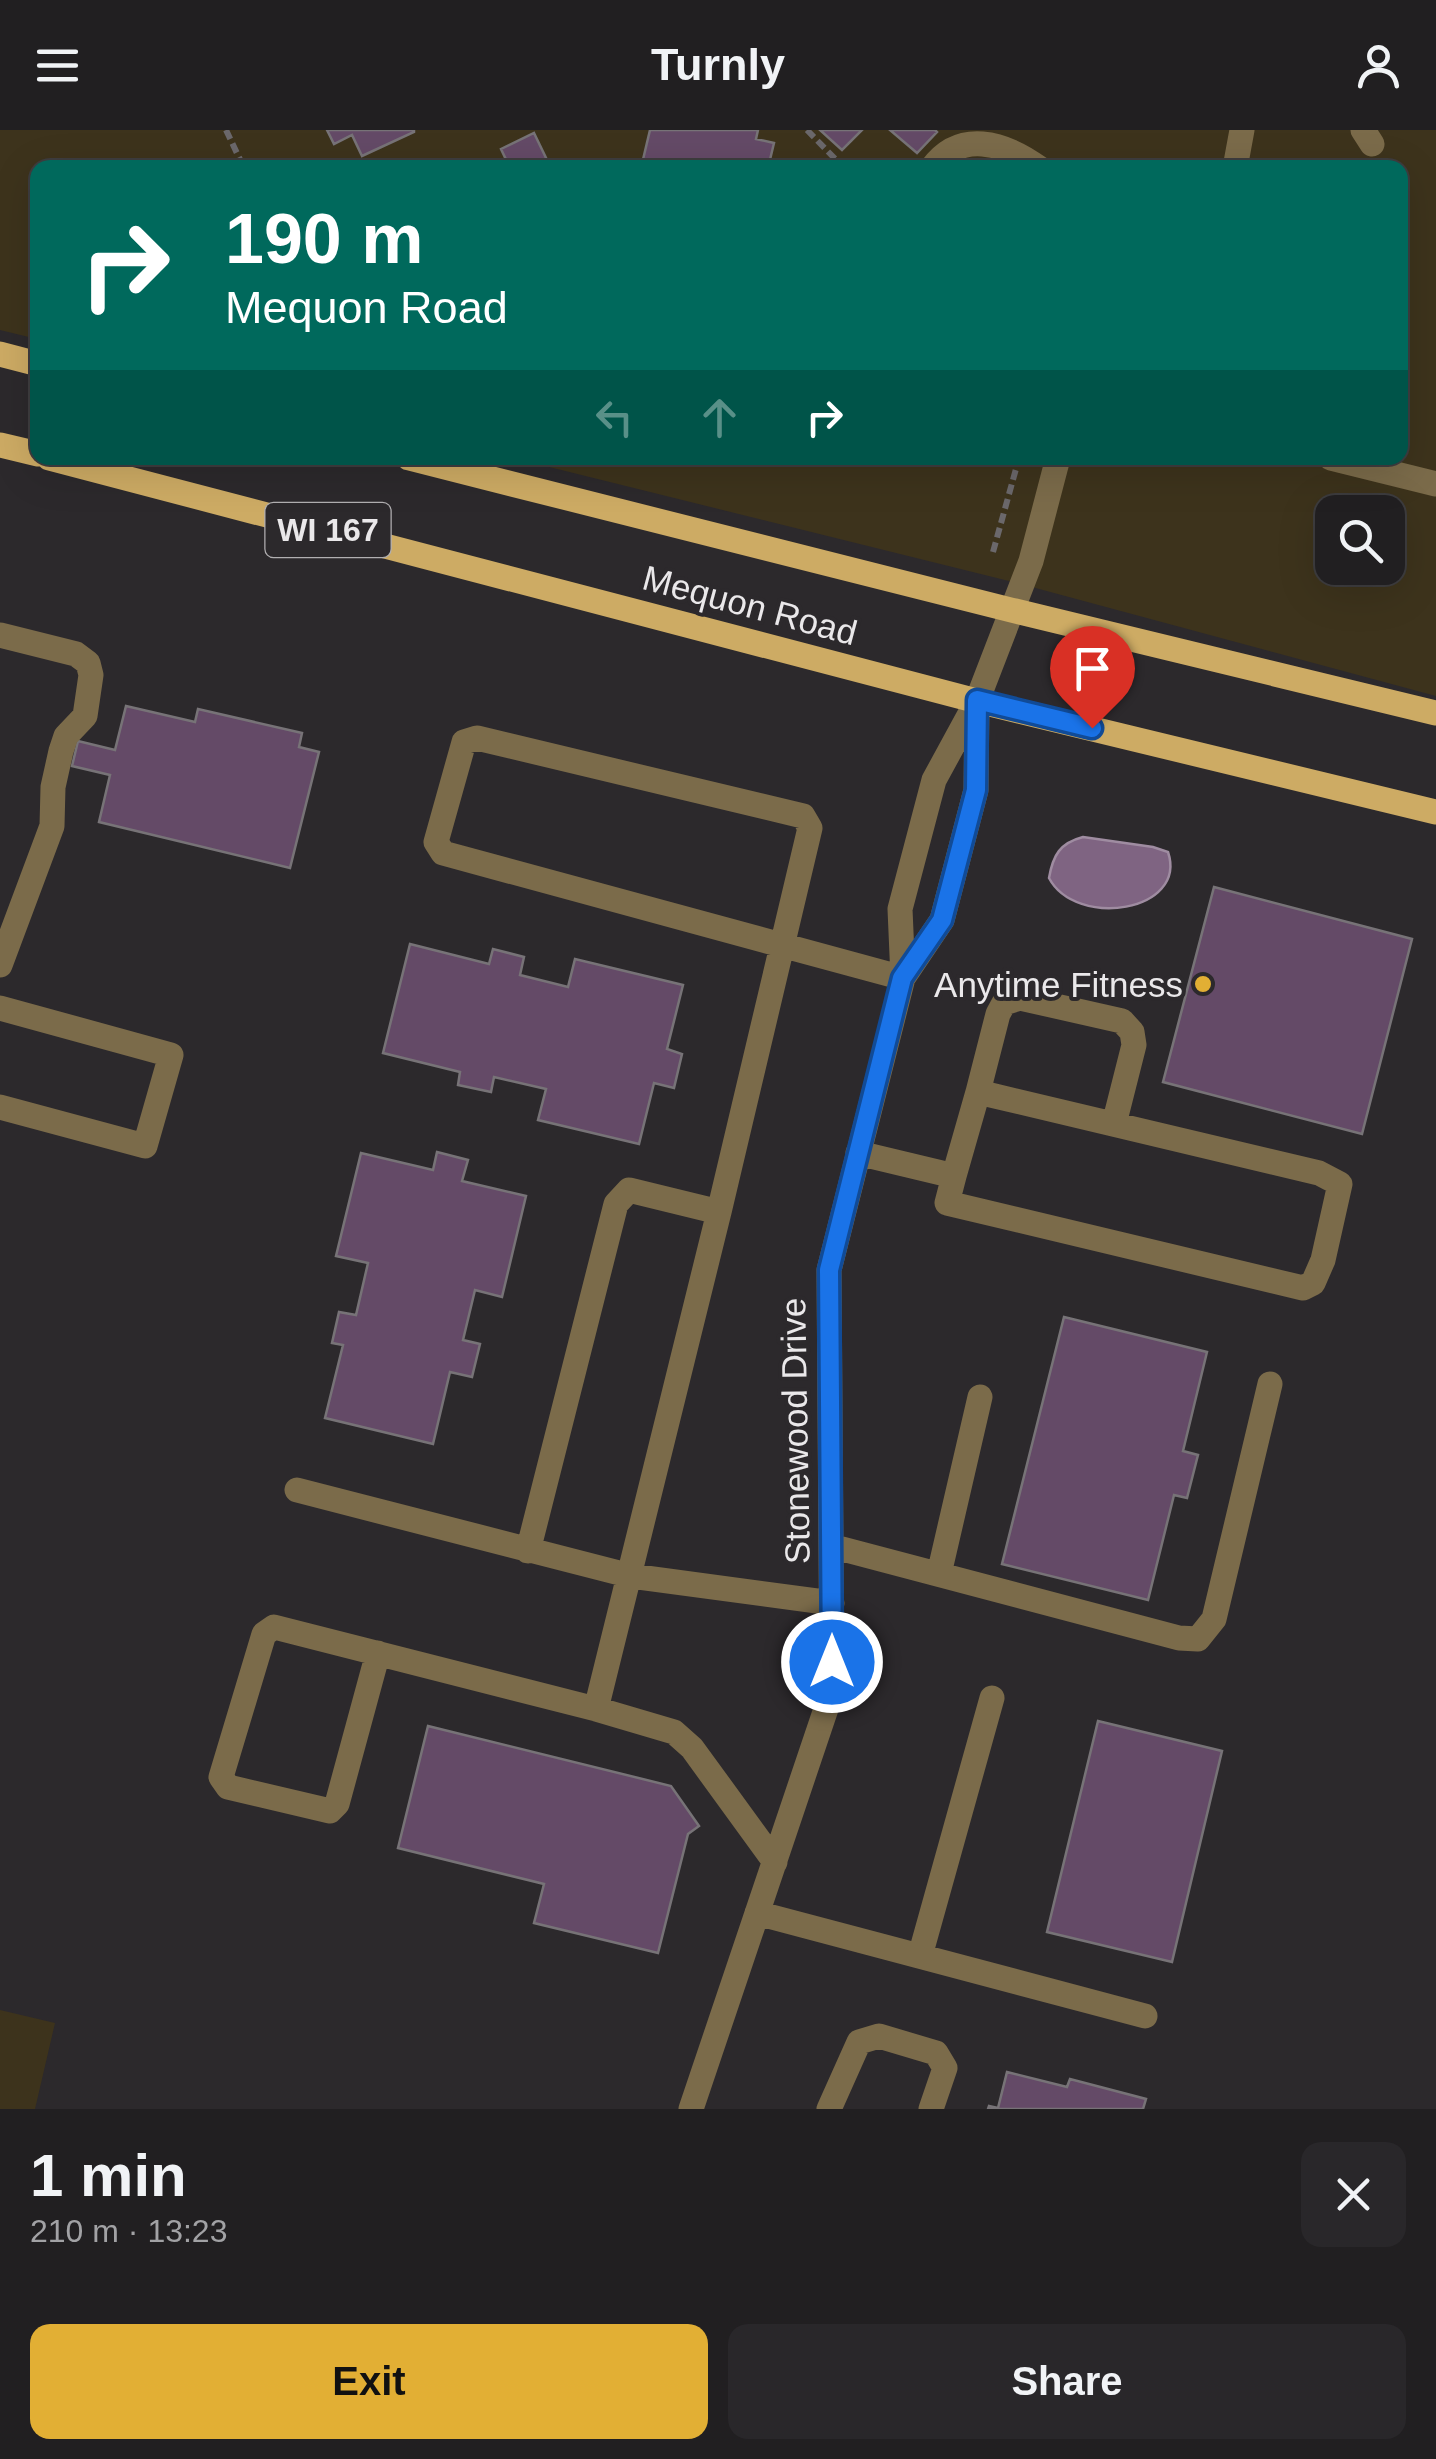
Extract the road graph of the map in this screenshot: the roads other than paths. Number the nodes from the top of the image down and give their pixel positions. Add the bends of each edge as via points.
1 (1242, 130) edge
2 (937, 160) edge
3 (1028, 160) edge
4 (1236, 160) edge
5 (0, 354) edge
6 (30, 362) edge
7 (0, 444) edge
8 (30, 452) edge
9 (77, 465) edge
10 (437, 465) edge
11 (1056, 465) edge
12 (1359, 465) edge
13 (1436, 484) edge
14 (1011, 610) junction
15 (0, 635) edge
16 (977, 700) junction
17 (1436, 713) edge
18 (1436, 812) edge
19 (782, 944) junction
20 (0, 966) edge
21 (902, 978) junction
22 (0, 1008) edge
23 (978, 1092) junction
24 (0, 1107) edge
25 (1114, 1124) junction
26 (858, 1153) junction
27 (954, 1176) junction
28 (719, 1212) junction
29 (1270, 1384) dead end
30 (980, 1396) dead end
31 (297, 1490) dead end
32 (831, 1546) junction
33 (528, 1551) junction
34 (939, 1574) junction
35 (631, 1576) junction
36 (832, 1603) junction
37 (378, 1653) junction
38 (992, 1698) dead end
39 (596, 1709) junction
40 (775, 1862) junction
41 (757, 1913) junction
42 (920, 1956) junction
43 (1145, 2016) dead end
44 (691, 2109) edge
45 (829, 2109) edge
46 (931, 2109) edge

1 - 4 street
2 - 3 street via 966,138 1005,143
5 - 6 main road
7 - 8 main road
9 - 16 main road, Mequon Road / WI 167
10 - 14 main road, Mequon Road / WI 167
11 - 14 street, Stonewood Drive
12 - 13 street
14 - 16 street, Stonewood Drive
14 - 17 main road, Mequon Road / WI 167
15 - 20 street via 76,654 91,675 85,716 61,751 52,826
16 - 18 main road, Mequon Road / WI 167
16 - 21 street, Stonewood Drive via 934,780 900,909
16 - 21 street, Stonewood Drive via 976,790 942,920
19 - 19 street via 810,828 804,816 477,738 464,742 436,842 443,854
19 - 21 street
19 - 28 street
21 - 26 street, Stonewood Drive
22 - 24 street via 171,1055 145,1146
23 - 25 street
23 - 25 street via 1004,1003 1020,998 1122,1021 1134,1045
23 - 27 street
25 - 27 street via 1319,1173 1340,1184 1313,1283 1303,1288 947,1202
26 - 27 street
26 - 32 street, Stonewood Drive via 829,1270
28 - 33 street via 630,1190 616,1204
28 - 35 street
29 - 34 street via 1214,1618 1198,1639
30 - 34 street
31 - 33 street
32 - 34 street
32 - 36 street, Stonewood Drive
33 - 35 street
35 - 36 street
35 - 39 street
36 - 40 street, Stonewood Drive via 832,1691
37 - 37 street via 274,1627 264,1634 221,1777 228,1787 330,1811
37 - 39 street
38 - 42 street
39 - 40 street via 674,1732
40 - 41 street, Stonewood Drive
41 - 42 street
41 - 44 street, Stonewood Drive
42 - 43 street
45 - 46 street via 859,2042 879,2036 936,2053 944,2068

